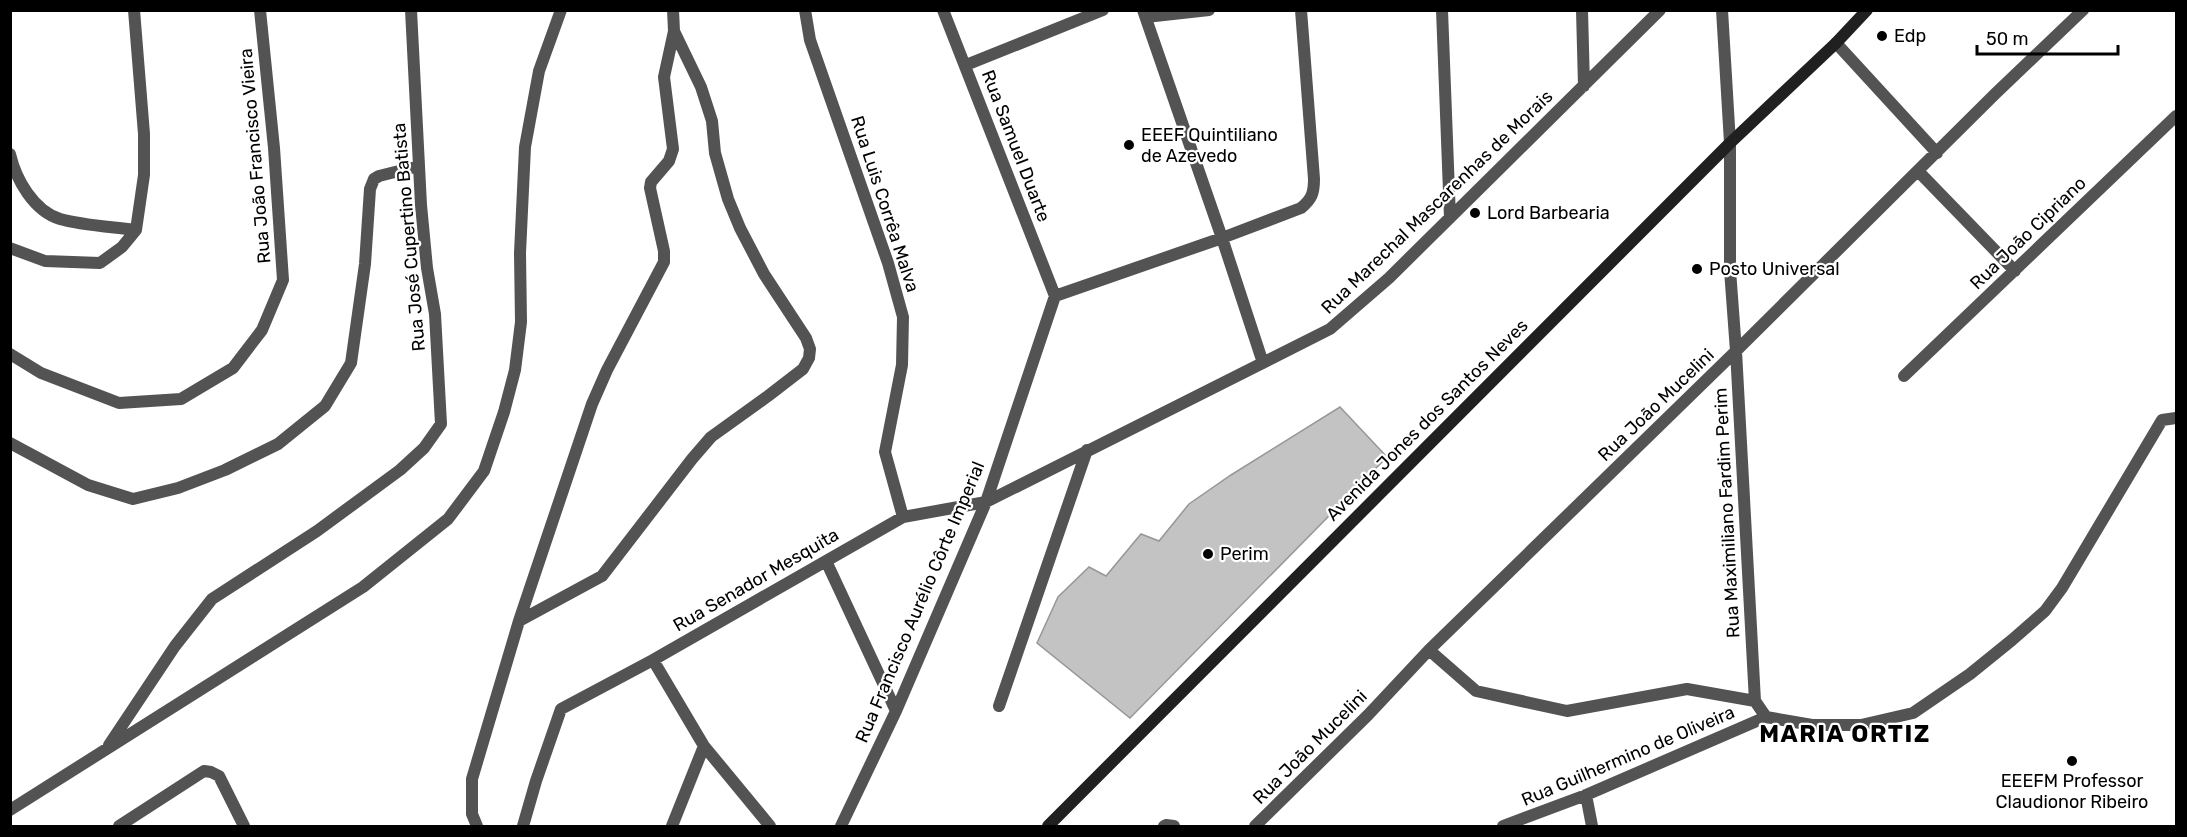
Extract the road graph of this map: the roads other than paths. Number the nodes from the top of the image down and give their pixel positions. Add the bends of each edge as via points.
1 (134, 10) edge
2 (260, 10) edge
3 (411, 10) edge
4 (561, 10) edge
5 (673, 10) edge
6 (805, 10) edge
7 (943, 10) edge
8 (1103, 10) edge
9 (1209, 10) edge
10 (1301, 10) edge
11 (1442, 10) edge
12 (1582, 10) edge
13 (1660, 10) edge
14 (1722, 10) edge
15 (1868, 10) edge
16 (2083, 10) edge
17 (1145, 14) edge
18 (674, 31) junction
19 (1836, 43) junction
20 (966, 65) junction
21 (1584, 86) junction
22 (2176, 116) edge
23 (1730, 143) junction
24 (1937, 153) junction
25 (10, 154) edge
26 (419, 166) junction
27 (1918, 171) junction
28 (1450, 218) junction
29 (136, 230) junction
30 (1222, 238) junction
31 (10, 248) edge
32 (2015, 271) junction
33 (1055, 296) junction
34 (1736, 351) junction
35 (10, 354) edge
36 (1263, 363) junction
37 (1904, 376) dead end
38 (2176, 418) edge
39 (10, 443) edge
40 (1087, 450) junction
41 (986, 502) junction
42 (903, 517) junction
43 (826, 561) junction
44 (519, 621) junction
45 (1430, 650) junction
46 (653, 660) junction
47 (1755, 701) junction
48 (999, 706) dead end
49 (896, 711) junction
50 (1766, 717) junction
51 (704, 746) junction
52 (106, 749) junction
53 (1586, 795) junction
54 (10, 810) edge
55 (119, 826) edge
56 (244, 826) edge
57 (477, 826) edge
58 (523, 826) edge
59 (672, 826) edge
60 (770, 826) edge
61 (841, 826) edge
62 (1048, 826) edge
63 (1164, 826) edge
64 (1174, 826) edge
65 (1255, 826) edge
66 (1503, 826) edge
67 (1592, 826) edge

1 - 29 street via 144,134 144,175
2 - 35 street, Rua João Francisco Vieira via 283,280 262,330 233,368 181,399 119,403 41,373
3 - 26 street, Rua José Cupertino Batista
4 - 52 street via 539,71 525,147 516,370 484,471 448,519 363,587
5 - 18 street
6 - 42 street, Rua Luis Corrêa Malva via 810,40 903,317 902,365 885,452
7 - 20 street, Rua Samuel Duarte
8 - 20 street
9 - 17 street
10 - 30 street via 1314,192 1301,208
11 - 28 street
12 - 21 street
13 - 21 street, Rua Marechal Mascarenhas de Morais
14 - 23 street, Rua Maximiliano Fardim Perim
15 - 19 main road, Avenida Jones dos Santos Neves
16 - 24 street, Rua João Mucelini
17 - 30 street
18 - 44 street via 664,77 673,149 650,188 664,262 592,404
18 - 44 street via 701,87 712,121 715,153 728,199 764,274 806,338 809,358 803,369 711,437 602,576
19 - 23 main road, Avenida Jones dos Santos Neves
19 - 24 street
20 - 33 street, Rua Samuel Duarte
21 - 28 street, Rua Marechal Mascarenhas de Morais
22 - 32 street, Rua João Cipriano
23 - 34 street, Rua Maximiliano Fardim Perim via 1730,270
23 - 62 main road, Avenida Jones dos Santos Neves
24 - 27 street, Rua João Mucelini
25 - 29 street via 24,187 38,207 60,219
26 - 39 street via 374,179 351,363 325,406 278,444 178,488 133,499 88,485
26 - 52 street, Rua José Cupertino Batista via 435,314 441,424 424,448 400,470 317,531 212,599 175,646
27 - 32 street
27 - 34 street, Rua João Mucelini
28 - 36 street, Rua Marechal Mascarenhas de Morais via 1330,329
29 - 31 street via 122,247 100,263 45,261
30 - 33 street
30 - 36 street
32 - 37 street, Rua João Cipriano
33 - 41 street, Rua Francisco Aurélio Côrte Imperial
34 - 45 street, Rua João Mucelini
34 - 47 street, Rua Maximiliano Fardim Perim
36 - 40 street, Rua Marechal Mascarenhas de Morais
38 - 50 street via 2162,420 2045,611 1970,674 1913,713 1861,725 1812,725
40 - 41 street, Rua Senador Mesquita
40 - 48 street
41 - 42 street, Rua Senador Mesquita
41 - 49 street, Rua Francisco Aurélio Côrte Imperial
42 - 43 street, Rua Senador Mesquita
43 - 46 street, Rua Senador Mesquita
43 - 49 street
44 - 57 street via 472,779 472,814
45 - 47 street via 1476,691 1567,711 1687,689
45 - 65 street, Rua João Mucelini
46 - 51 street
46 - 58 street, Rua Senador Mesquita via 561,709
47 - 50 street
49 - 61 street, Rua Francisco Aurélio Côrte Imperial
50 - 53 street, Rua Guilhermino de Oliveira
51 - 59 street
51 - 60 street
52 - 54 street
53 - 66 street, Rua Guilhermino de Oliveira
53 - 67 street
55 - 56 street via 204,771 219,776
63 - 64 street

